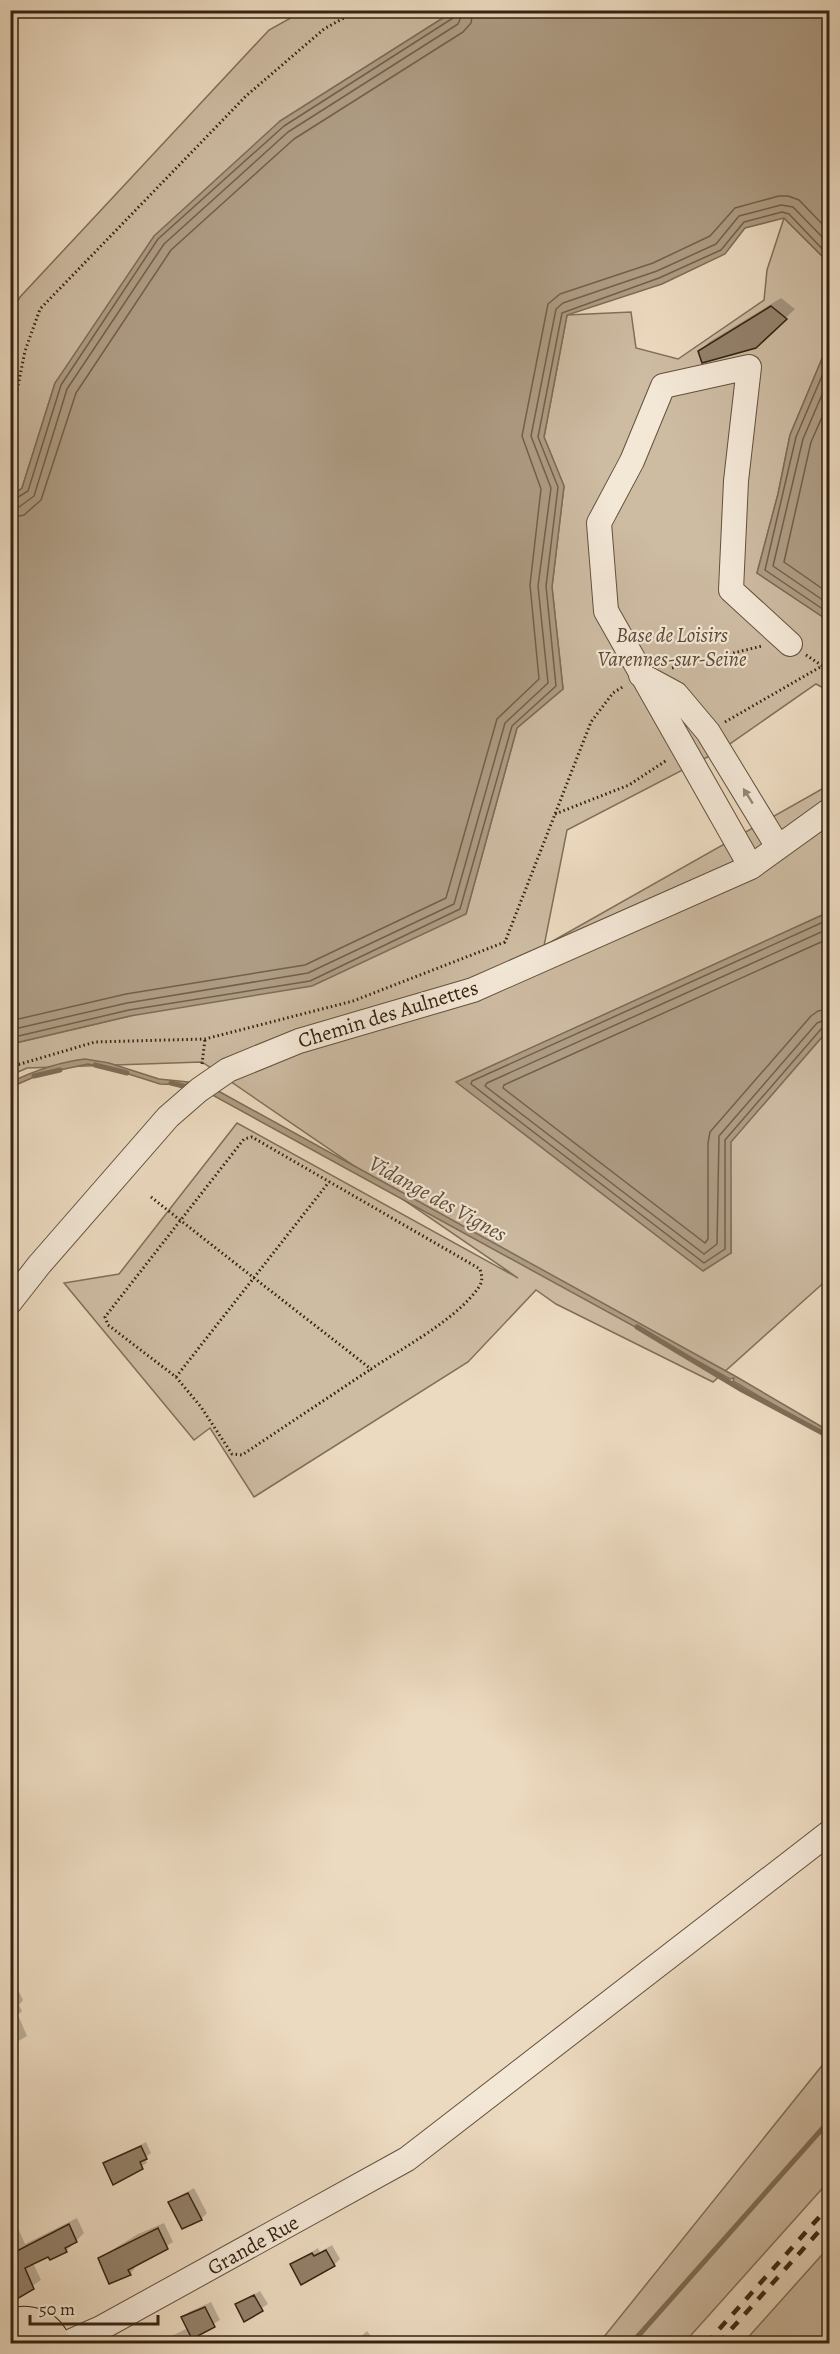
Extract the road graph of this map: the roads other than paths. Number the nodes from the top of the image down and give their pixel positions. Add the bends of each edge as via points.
1 (790, 644) road end
2 (641, 675) junction
3 (830, 810) edge
4 (778, 847) junction
5 (751, 867) junction
6 (10, 1302) edge
7 (830, 1832) edge
8 (10, 2325) edge
9 (56, 2343) edge
10 (65, 2343) edge

1 - 2 street via 731,590 736,481 749,367 663,386 632,461 599,523 606,611
4 -> 2 street via 708,732 676,694
2 - 5 street
3 - 4 street, Chemin des Aulnettes
4 - 5 street, Chemin des Aulnettes
5 - 6 street, Chemin des Aulnettes via 473,990 299,1041 228,1070 168,1118
7 - 10 street, Grande Rue via 407,2159 79,2340
8 - 9 main road via 34,2323 44,2328

